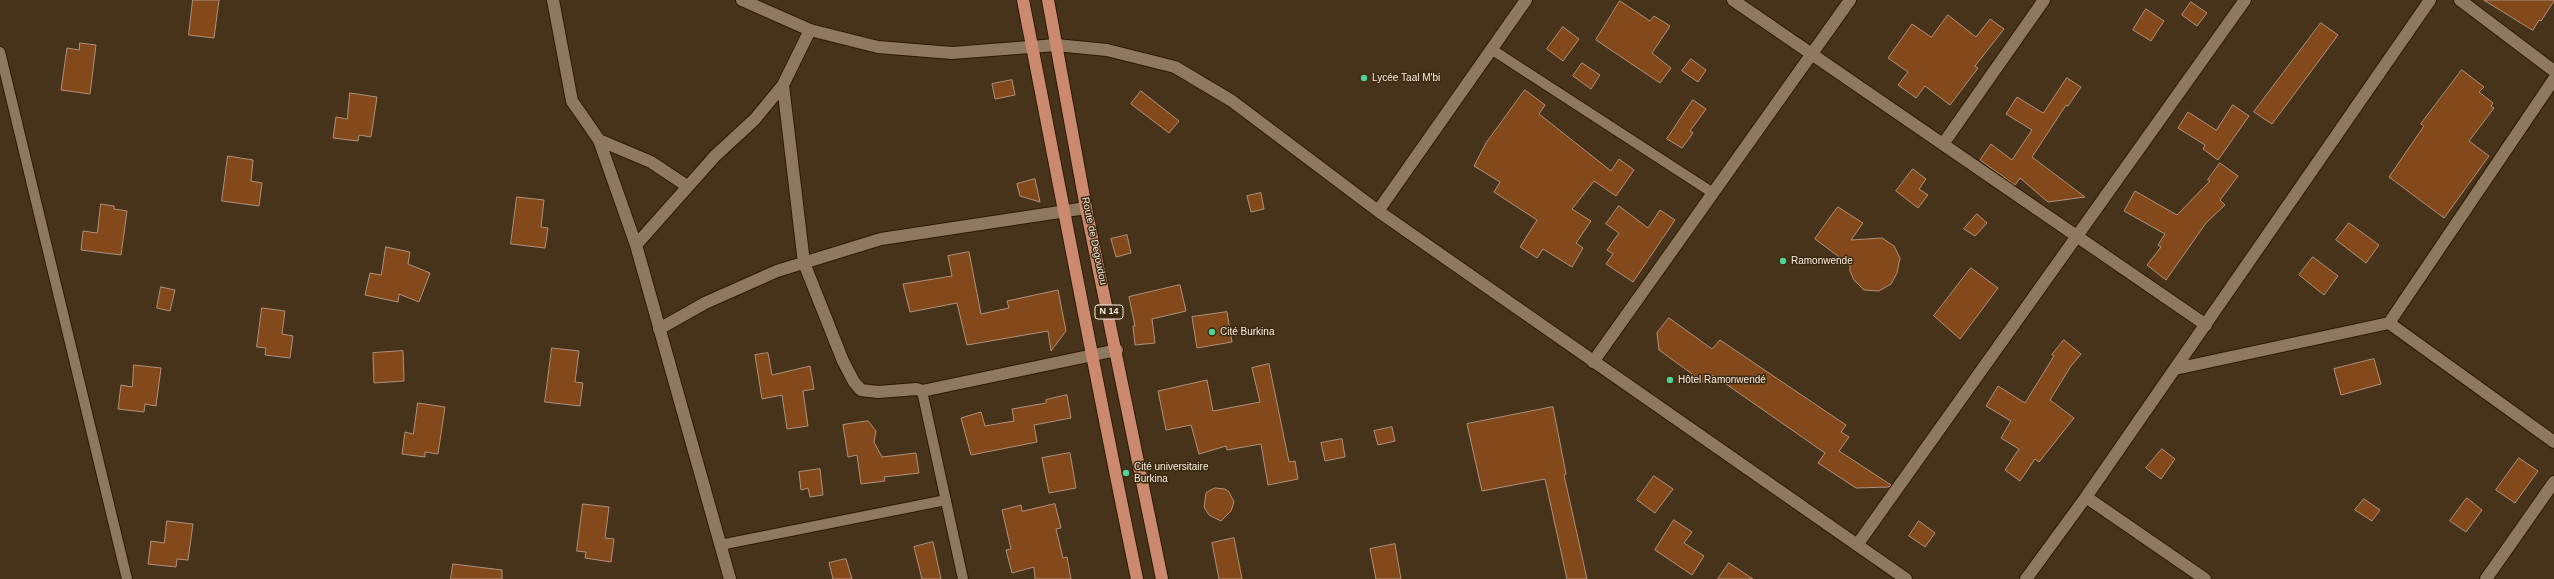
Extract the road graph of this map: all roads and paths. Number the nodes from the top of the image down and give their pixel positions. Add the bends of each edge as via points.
1 (553, 0) edge
2 (742, 0) edge
3 (1023, 0) edge
4 (1048, 0) edge
5 (1526, 0) edge
6 (1733, 0) edge
7 (1850, 0) edge
8 (2044, 0) edge
9 (2245, 0) edge
10 (2430, 0) edge
11 (2460, 0) edge
12 (810, 30) junction
13 (1032, 45) junction
14 (1056, 45) junction
15 (1491, 49) junction
16 (0, 52) edge
17 (1812, 54) junction
18 (2554, 72) edge
19 (2554, 79) edge
20 (783, 85) junction
21 (599, 140) junction
22 (1943, 144) junction
23 (687, 186) junction
24 (1713, 193) junction
25 (1086, 208) junction
26 (1063, 211) junction
27 (1378, 211) junction
28 (2076, 236) junction
29 (636, 244) junction
30 (804, 263) junction
31 (2390, 322) junction
32 (2206, 325) junction
33 (659, 329) junction
34 (1117, 350) junction
35 (1091, 356) junction
36 (1593, 362) junction
37 (2175, 369) junction
38 (922, 391) junction
39 (2554, 442) edge
40 (2554, 482) edge
41 (2086, 497) junction
42 (946, 500) junction
43 (720, 545) junction
44 (1857, 545) junction
45 (2487, 578) edge
46 (127, 579) edge
47 (730, 579) edge
48 (963, 579) edge
49 (1137, 579) edge
50 (1162, 579) edge
51 (1906, 579) edge
52 (2026, 579) edge
53 (2205, 579) edge

1 - 21 street via 572,101
2 - 12 street
3 - 13 main road, N 14
4 - 14 main road, N 14
5 - 15 street
6 - 17 street
7 - 17 street
8 - 22 street
9 - 28 street
10 - 32 street
11 - 18 street
12 - 13 street via 878,47 952,53
12 - 20 street
13 - 14 street
13 - 26 main road, N 14
14 - 25 main road, Route de Degoudou / N 14
14 - 27 street via 1107,50 1175,67 1232,101
15 - 24 lane
15 - 27 street
16 - 46 lane
17 - 22 street
17 - 24 street
19 - 31 street
20 - 23 street via 755,119 733,137
20 - 30 street
21 - 23 street via 650,162
21 - 29 street
22 - 28 street
23 - 29 street
24 - 36 street
25 - 26 street
25 - 34 main road, Route de Degoudou / N 14
26 - 30 street via 881,239
26 - 35 main road, N 14
27 - 36 street
28 - 32 street
28 - 44 street
29 - 33 street
30 - 33 street via 777,271 705,302
30 - 38 street via 843,361 861,390
31 - 37 street
31 - 39 street
32 - 37 street
33 - 43 street
34 - 35 street
34 - 50 main road, Route de Degoudou / N 14
35 - 38 street
35 - 49 main road, N 14
36 - 44 street
37 - 41 street
38 - 42 lane
40 - 45 street
41 - 52 street
41 - 53 street
42 - 43 lane
42 - 48 lane
43 - 47 street
44 - 51 street

